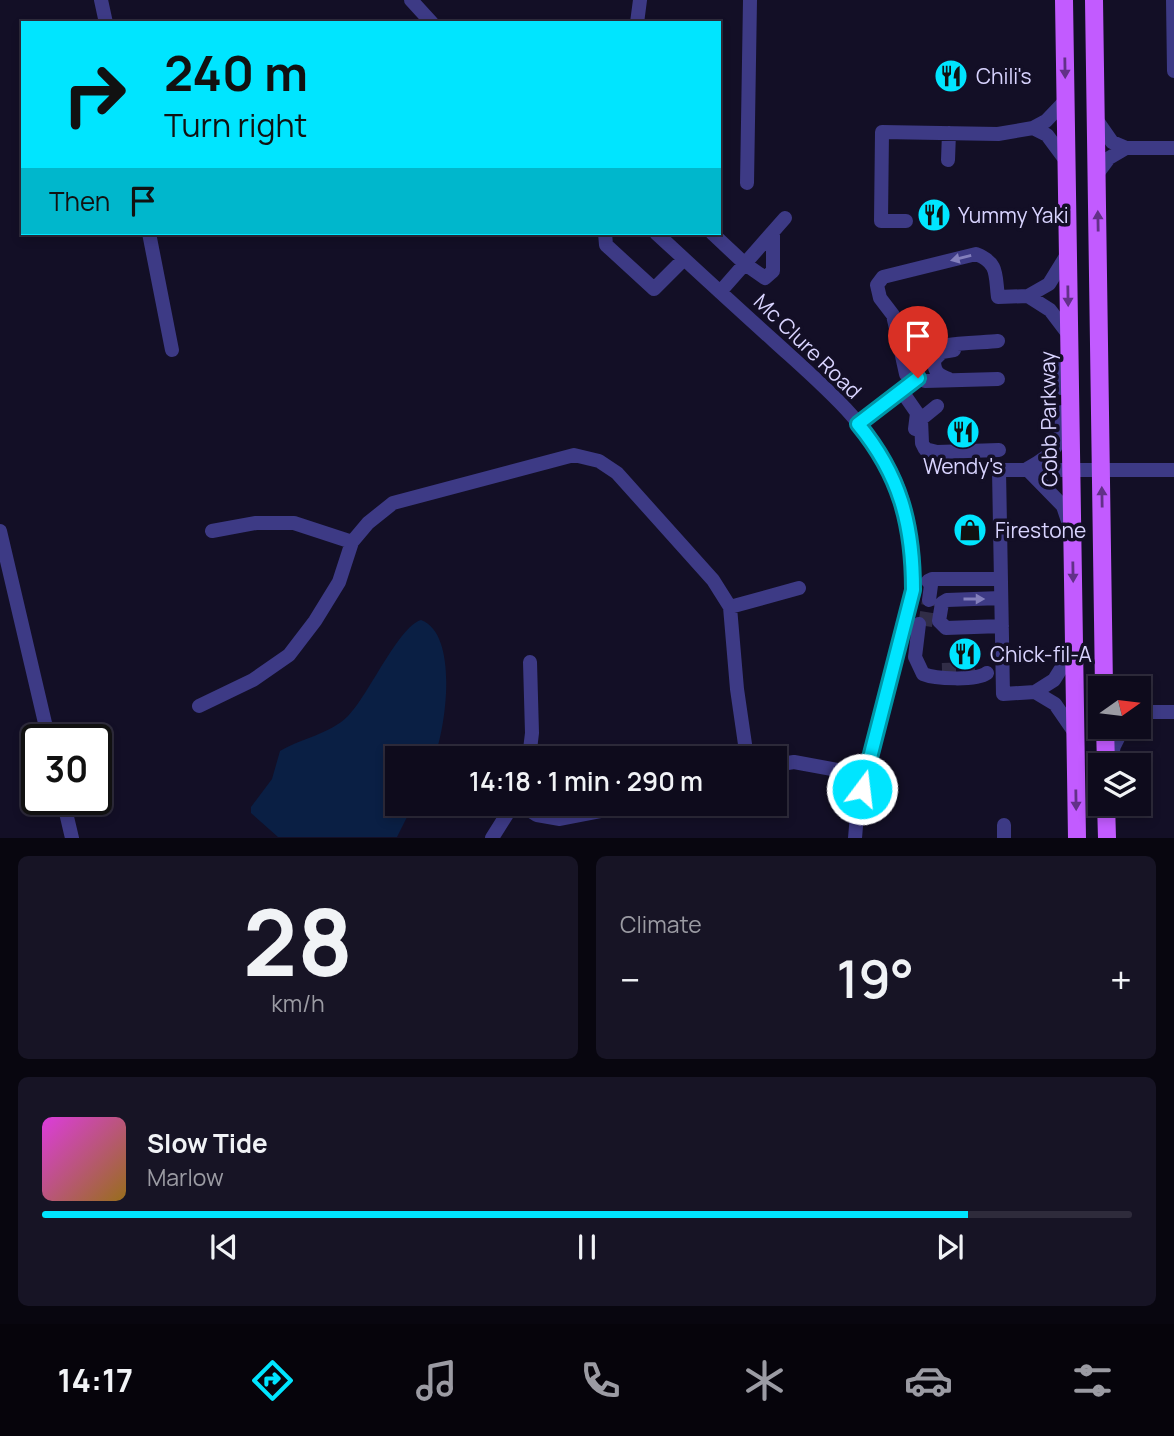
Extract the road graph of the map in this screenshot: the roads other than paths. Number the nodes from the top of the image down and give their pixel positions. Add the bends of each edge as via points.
1 (101, 0) edge
2 (411, 0) edge
3 (640, 0) edge
4 (750, 0) edge
5 (1064, 0) edge
6 (1094, 0) edge
7 (1101, 0) edge
8 (1173, 0) edge
9 (106, 21) edge
10 (430, 21) edge
11 (637, 21) edge
12 (1095, 34) junction
13 (1174, 71) edge
14 (1066, 100) junction
15 (1096, 119) junction
16 (1033, 128) junction
17 (949, 133) junction
18 (1126, 148) junction
19 (1174, 148) edge
20 (948, 160) dead end
21 (1067, 162) junction
22 (1097, 174) junction
23 (747, 183) dead end
24 (785, 218) dead end
25 (906, 221) dead end
26 (774, 232) junction
27 (149, 235) edge
28 (605, 235) edge
29 (658, 235) edge
30 (714, 235) edge
31 (1068, 253) junction
32 (684, 259) junction
33 (745, 264) junction
34 (720, 292) junction
35 (1028, 296) junction
36 (1069, 335) junction
37 (998, 341) dead end
38 (975, 343) junction
39 (172, 350) dead end
40 (1069, 357) junction
41 (912, 376) junction
42 (998, 379) dead end
43 (951, 380) junction
44 (901, 390) junction
45 (937, 406) dead end
46 (858, 424) junction
47 (914, 445) dead end
48 (999, 450) dead end
49 (1027, 470) junction
50 (1071, 470) junction
51 (1174, 470) edge
52 (1101, 471) junction
53 (0, 531) edge
54 (212, 531) dead end
55 (1072, 536) junction
56 (352, 542) junction
57 (1001, 579) junction
58 (799, 588) dead end
59 (1001, 598) junction
60 (925, 599) tunnel mouth
61 (730, 607) junction
62 (1002, 626) junction
63 (1074, 648) junction
64 (1104, 654) junction
65 (530, 662) dead end
66 (942, 670) dead end
67 (988, 672) junction
68 (1104, 676) edge
69 (1111, 676) edge
70 (1035, 692) junction
71 (199, 706) dead end
72 (1174, 712) edge
73 (1152, 713) edge
74 (45, 724) edge
75 (1075, 733) junction
76 (530, 746) edge
77 (745, 746) edge
78 (787, 763) edge
79 (865, 775) junction
80 (67, 815) edge
81 (507, 816) edge
82 (543, 816) edge
83 (576, 816) edge
84 (1107, 816) edge
85 (72, 838) edge
86 (492, 838) edge
87 (855, 838) edge
88 (1077, 838) edge
89 (1107, 838) edge

1 - 9 street
2 - 10 street
3 - 11 street
4 - 23 street
5 -> 14 main road, Cobb Parkway
6 - 12 main road
7 - 12 street
8 - 13 street
12 - 15 main road
14 - 16 street
14 - 21 main road, Cobb Parkway
15 - 18 street via 1112,142
15 - 22 main road
16 - 17 street via 998,134
16 - 21 street via 1047,135
17 - 20 street
17 - 25 street via 882,132 881,221
18 - 19 street
18 - 22 street via 1109,158
21 - 31 main road, Cobb Parkway
52 -> 22 main road
24 - 26 street
26 - 33 street
26 - 33 street via 773,271 765,278
27 - 39 street
28 - 32 street via 606,245 654,289
29 - 32 street, Mc Clure Road
30 - 33 street
31 - 35 street via 1049,284
31 -> 36 main road, Cobb Parkway
32 - 34 street, Mc Clure Road
33 - 34 street
34 - 46 street, Mc Clure Road via 833,395
35 - 36 street via 1050,310
35 -> 41 street via 998,297 994,267 989,259 976,254 883,277 877,291 893,315
36 - 40 main road, Cobb Parkway
37 - 38 street
38 - 41 street via 917,352 908,362
38 - 43 street via 942,352 934,360 939,375
40 - 49 street via 1061,361 1062,434 1055,450
40 - 50 main road, Cobb Parkway
41 - 43 street via 925,381
41 - 44 street
42 - 43 street
44 - 46 street
44 - 47 street via 917,412
45 - 48 street via 921,419 925,449
46 - 79 street, Mc Clure Road via 897,485 913,557 913,590
49 - 50 street
49 - 55 street via 1063,506
49 - 57 street via 999,470
50 - 52 street
50 - 55 main road, Cobb Parkway
51 - 52 street
64 -> 52 main road
53 - 74 street
54 - 56 street via 256,523 294,523
55 -> 63 main road, Cobb Parkway
56 - 61 street via 393,503 574,454 599,461 617,473 713,580
56 - 71 street via 339,582 289,655 253,680
57 - 59 street
57 - 60 street via 939,577 928,581 931,585
58 - 61 street
59 - 62 street
62 -> 59 street via 946,628 939,621 942,603 947,600
61 - 77 street
62 - 67 street
63 - 70 street via 1054,680
63 - 75 main road, Cobb Parkway
64 - 68 main road
64 - 69 street
65 - 76 street
66 - 67 street via 930,670 922,659 922,625 915,657 923,674 939,678
67 - 70 street via 1003,694
70 - 75 street via 1055,704
72 - 73 street
75 -> 88 main road, Cobb Parkway
78 - 79 street
79 - 87 street, Mc Clure Road
80 - 85 street
81 - 86 street
82 - 83 street
84 - 89 main road

